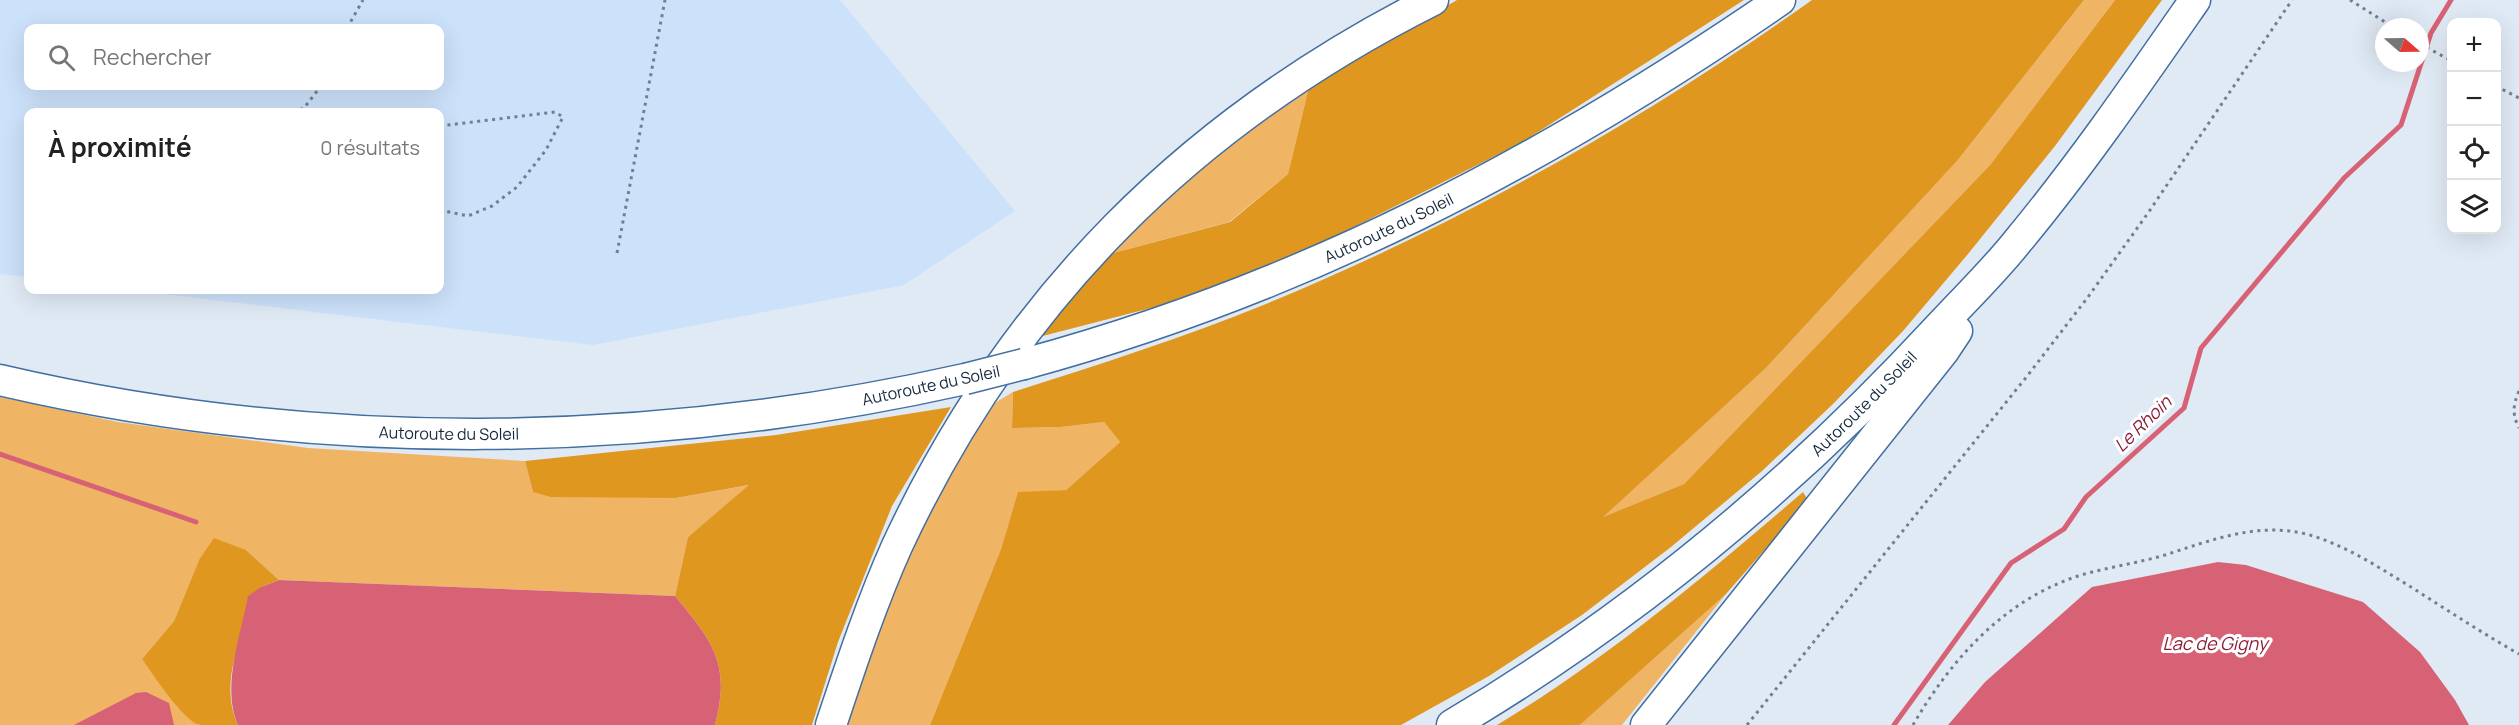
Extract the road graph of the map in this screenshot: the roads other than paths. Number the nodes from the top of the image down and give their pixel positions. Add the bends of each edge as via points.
1 (1433, 0) edge
2 (1780, 0) edge
3 (2195, 0) edge
4 (2016, 244) junction
5 (0, 380) edge
6 (831, 725) edge
7 (1452, 725) edge
8 (1646, 725) edge

1 - 6 highway via 1328,58 1241,117 1160,183 1062,283 981,394 921,497 874,603
2 - 5 highway, Autoroute du Soleil, bridge via 1582,128 1391,229 1212,304 1093,344 965,379 834,406 697,424 470,436 230,420
3 - 4 highway, Autoroute du Soleil
4 - 7 highway, Autoroute du Soleil via 1858,413 1727,532 1592,636
4 - 8 highway via 1943,352

